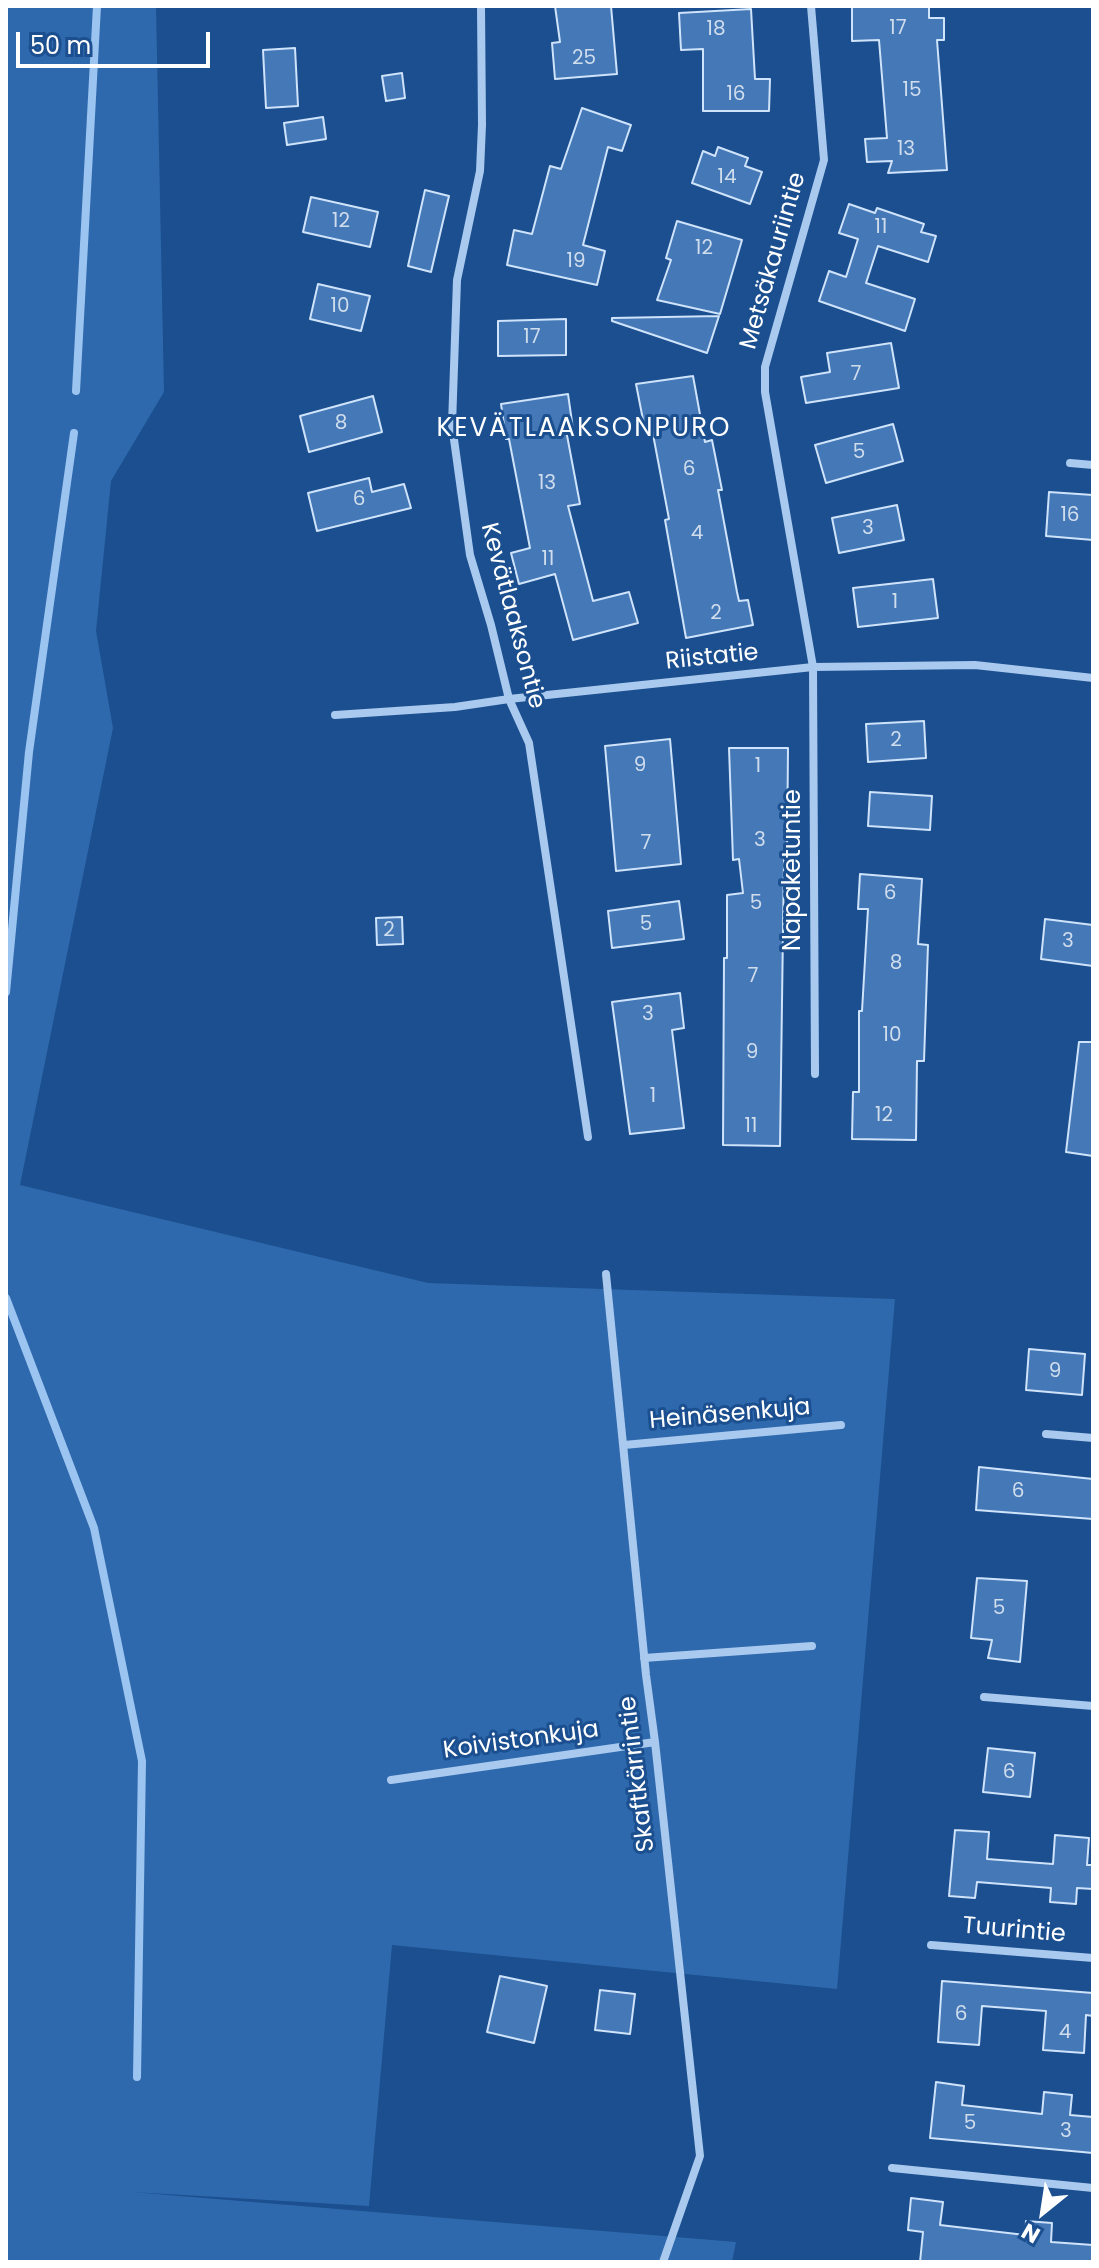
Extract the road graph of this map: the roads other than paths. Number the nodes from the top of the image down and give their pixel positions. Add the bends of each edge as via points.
1 (481, 6) edge
2 (811, 6) edge
3 (1070, 463) dead end
4 (1093, 465) edge
5 (813, 667) junction
6 (1093, 678) edge
7 (509, 699) junction
8 (335, 715) dead end
9 (815, 1074) dead end
10 (588, 1137) dead end
11 (606, 1274) dead end
12 (841, 1425) dead end
13 (1046, 1434) dead end
14 (1093, 1438) edge
15 (624, 1445) junction
16 (812, 1646) dead end
17 (644, 1658) junction
18 (984, 1697) dead end
19 (1093, 1706) edge
20 (655, 1742) junction
21 (391, 1780) dead end
22 (931, 1945) dead end
23 (1093, 1958) edge
24 (892, 2168) dead end
25 (1093, 2188) edge
26 (663, 2262) edge

1 - 7 street, Kevätlaaksontie via 480,171 457,280 452,425 470,555
2 - 5 street, Metsäkauriintie via 824,160 765,367 765,392
3 - 4 street
5 - 6 street, Riistatie via 975,665
5 - 7 street, Riistatie
5 - 9 street, Napaketuntie
7 - 8 street, Riistatie
7 - 10 street, Kevätlaaksontie via 529,743
11 - 15 street, Skaftkärrintie
12 - 15 street, Heinäsenkuja
13 - 14 street
15 - 17 street, Skaftkärrintie
16 - 17 street
17 - 20 street, Skaftkärrintie
18 - 19 street
20 - 21 street, Koivistonkuja
20 - 26 street, Skaftkärrintie via 700,2156
22 - 23 street, Tuurintie
24 - 25 street

